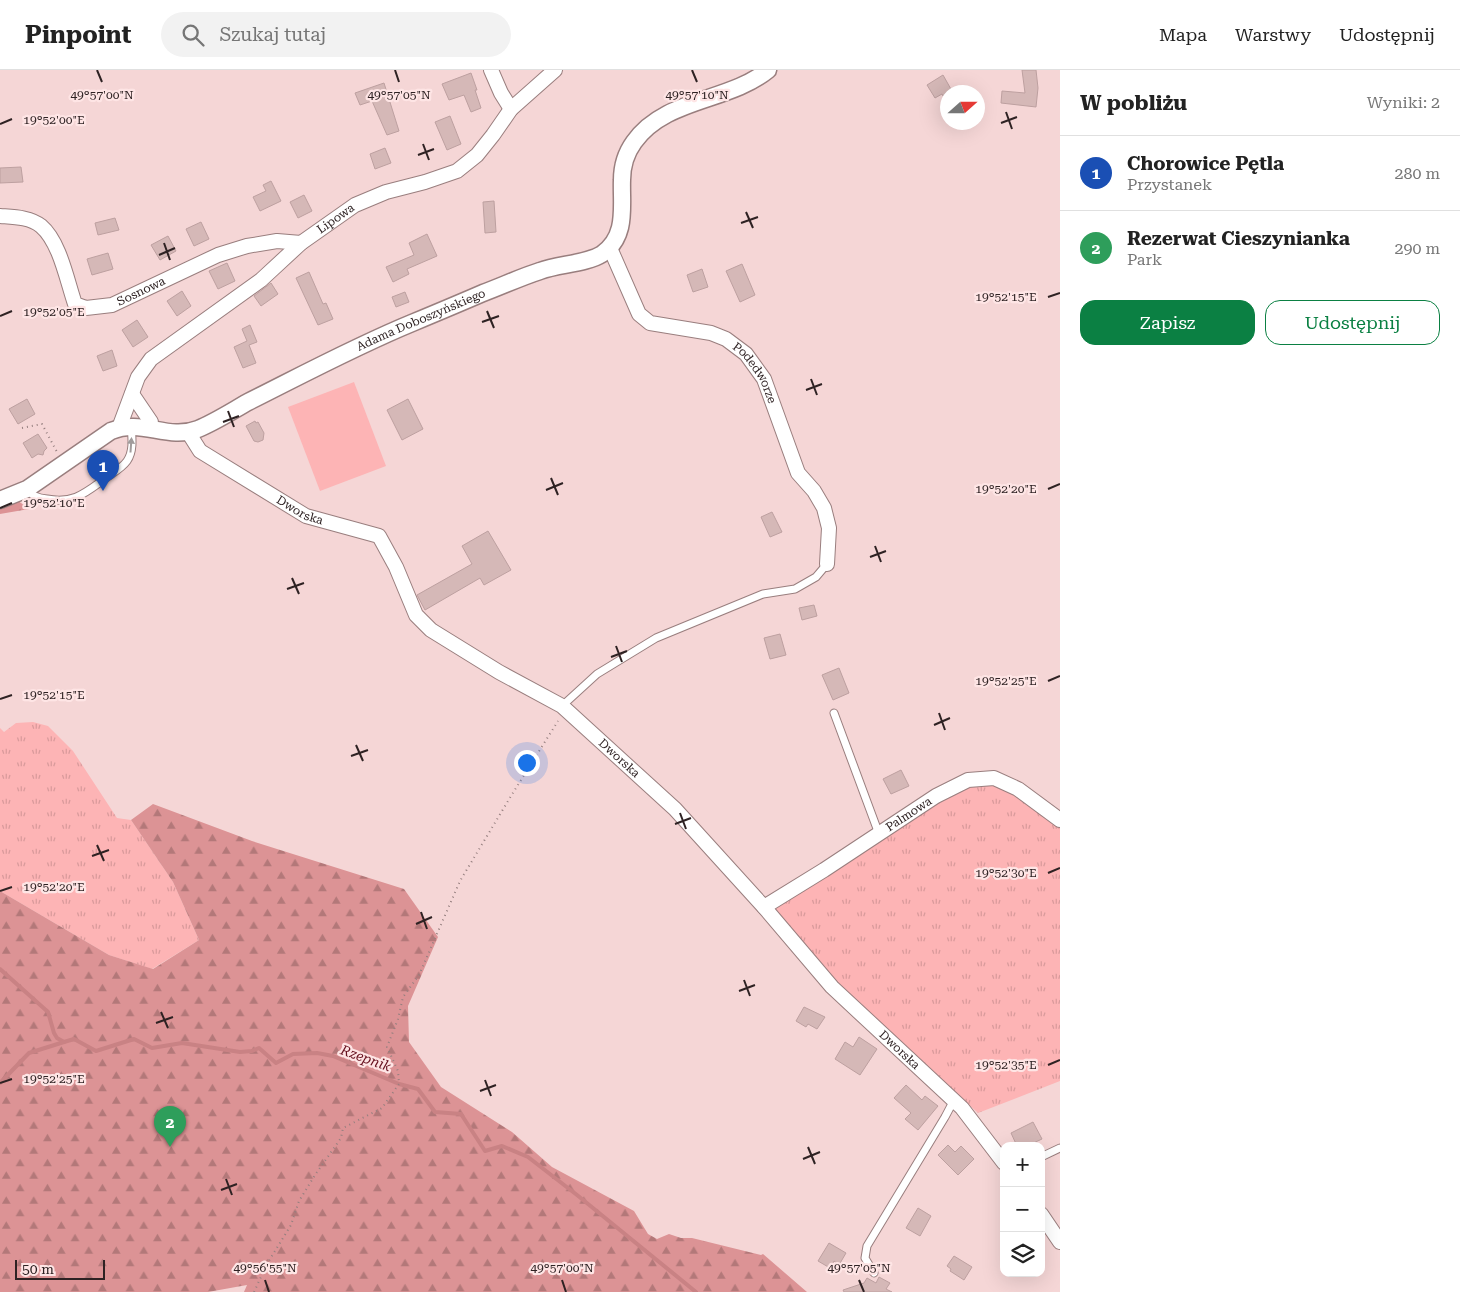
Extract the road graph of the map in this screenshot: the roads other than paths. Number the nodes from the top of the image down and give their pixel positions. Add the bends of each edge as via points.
1 (491, 70) edge
2 (555, 70) edge
3 (768, 70) edge
4 (511, 108) junction
5 (0, 216) edge
6 (301, 243) junction
7 (610, 248) junction
8 (132, 394) junction
9 (125, 427) junction
10 (150, 429) junction
11 (188, 432) junction
12 (27, 489) junction
13 (0, 500) edge
14 (827, 564) joint
15 (564, 708) junction
16 (834, 713) dead end
17 (1060, 820) edge
18 (879, 834) junction
19 (764, 907) junction
20 (954, 1100) junction
21 (1060, 1148) edge
22 (1045, 1155) edge
23 (1000, 1158) edge
24 (1045, 1220) edge
25 (1060, 1242) edge
26 (874, 1273) dead end

1 - 4 street
2 - 4 street, Lipowa
3 - 7 street via 744,84 666,115 648,126 634,141 623,164 622,219
4 - 6 street, Lipowa via 477,155 457,171 386,192 355,205
5 - 6 street, Sosnowa via 23,218 40,225 55,242 74,304 86,308 112,305 218,255 247,246 277,241
6 - 8 street, Lipowa via 261,280 151,359 138,377
7 - 11 street, Adama Doboszyńskiego via 594,258 541,270 411,323
7 - 14 street, Podedworze via 638,314 650,323 711,333 726,339 746,354 764,379 798,473 824,508 829,528
8 - 9 street, Lipowa
8 - 10 street via 151,422
9 - 10 street, Adama Doboszyńskiego
9 - 12 street via 111,431
12 -> 9 lane via 39,498 53,500 65,501 81,495 128,459 131,451
10 - 11 street, Adama Doboszyńskiego via 175,434
11 - 15 street, Dworska via 200,451 306,516 379,536 416,616 431,630
12 - 13 street
14 - 15 lane via 816,577 795,589 763,594 656,638 597,674
15 - 19 street, Dworska via 675,809
16 - 18 lane
17 - 18 street, Palmowa via 1018,789 994,778 968,780 936,796
18 - 19 street, Palmowa
19 - 20 street, Dworska via 832,987
20 - 23 street, Dworska
20 - 26 lane via 867,1246 865,1258
21 - 22 lane
24 - 25 street

